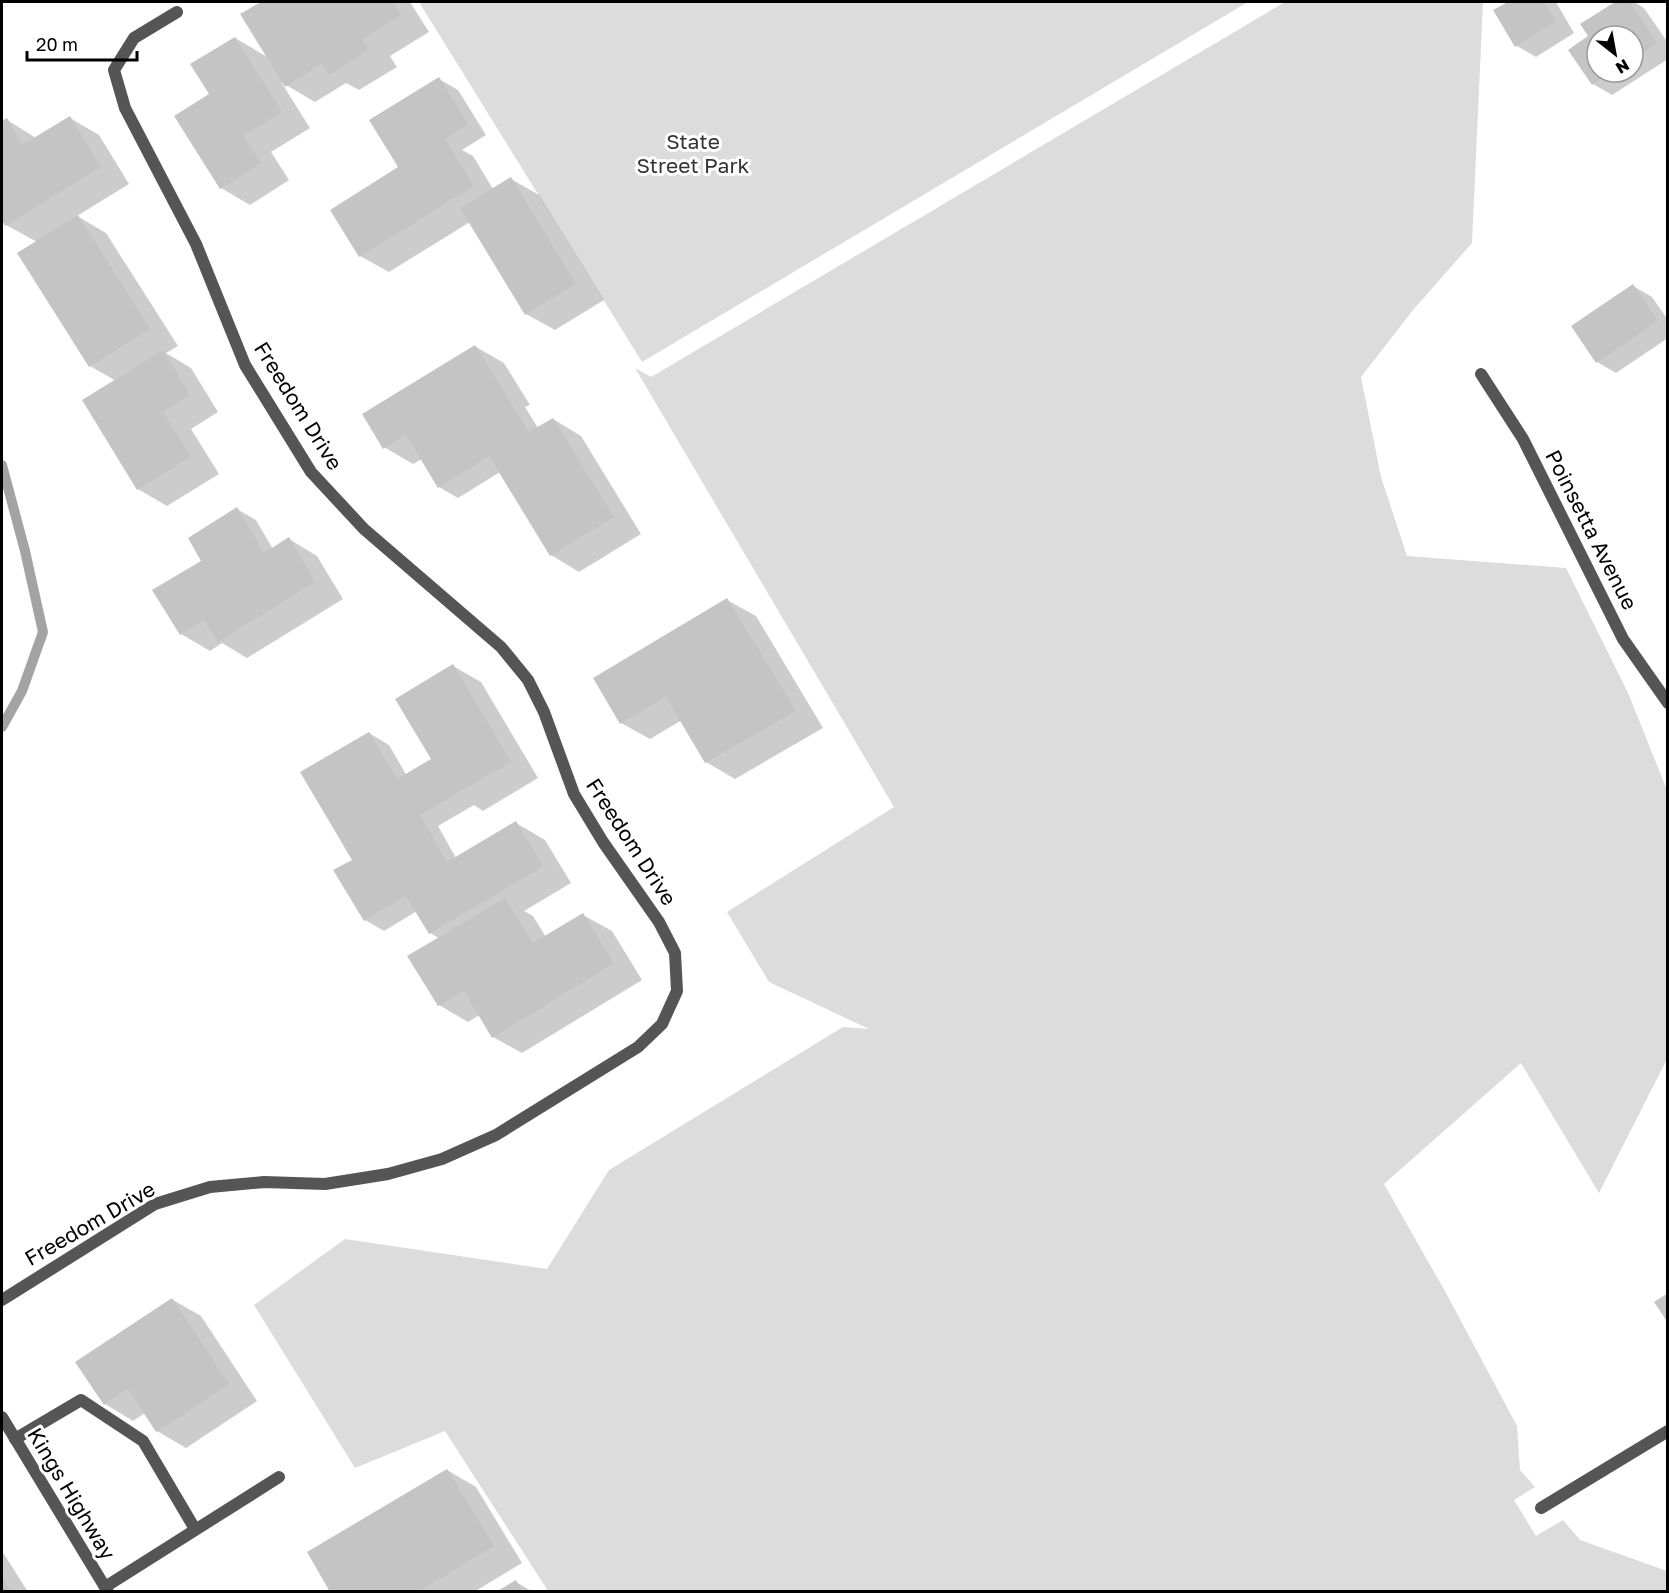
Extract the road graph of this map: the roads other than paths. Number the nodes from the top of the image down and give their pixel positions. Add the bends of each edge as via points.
1 (177, 12) dead end
2 (1481, 374) dead end
3 (1668, 703) edge
4 (2, 1300) edge
5 (2, 1417) edge
6 (1668, 1431) edge
7 (15, 1439) junction
8 (279, 1477) dead end
9 (1541, 1508) dead end
10 (195, 1529) junction
11 (106, 1589) edge

1 - 4 street, Freedom Drive via 134,38 114,70 125,108 196,244 245,365 311,472 364,529 501,647 528,680 574,794 659,922 675,953 677,991 662,1024 638,1047 496,1135 464,1150 388,1174 325,1184 264,1182 210,1187 155,1204
2 - 3 street, Poinsetta Avenue via 1523,439 1623,639
5 - 7 street, Kings Highway
6 - 9 street
7 - 10 street via 81,1400 142,1441
7 - 11 street, Kings Highway
8 - 10 street
10 - 11 street

